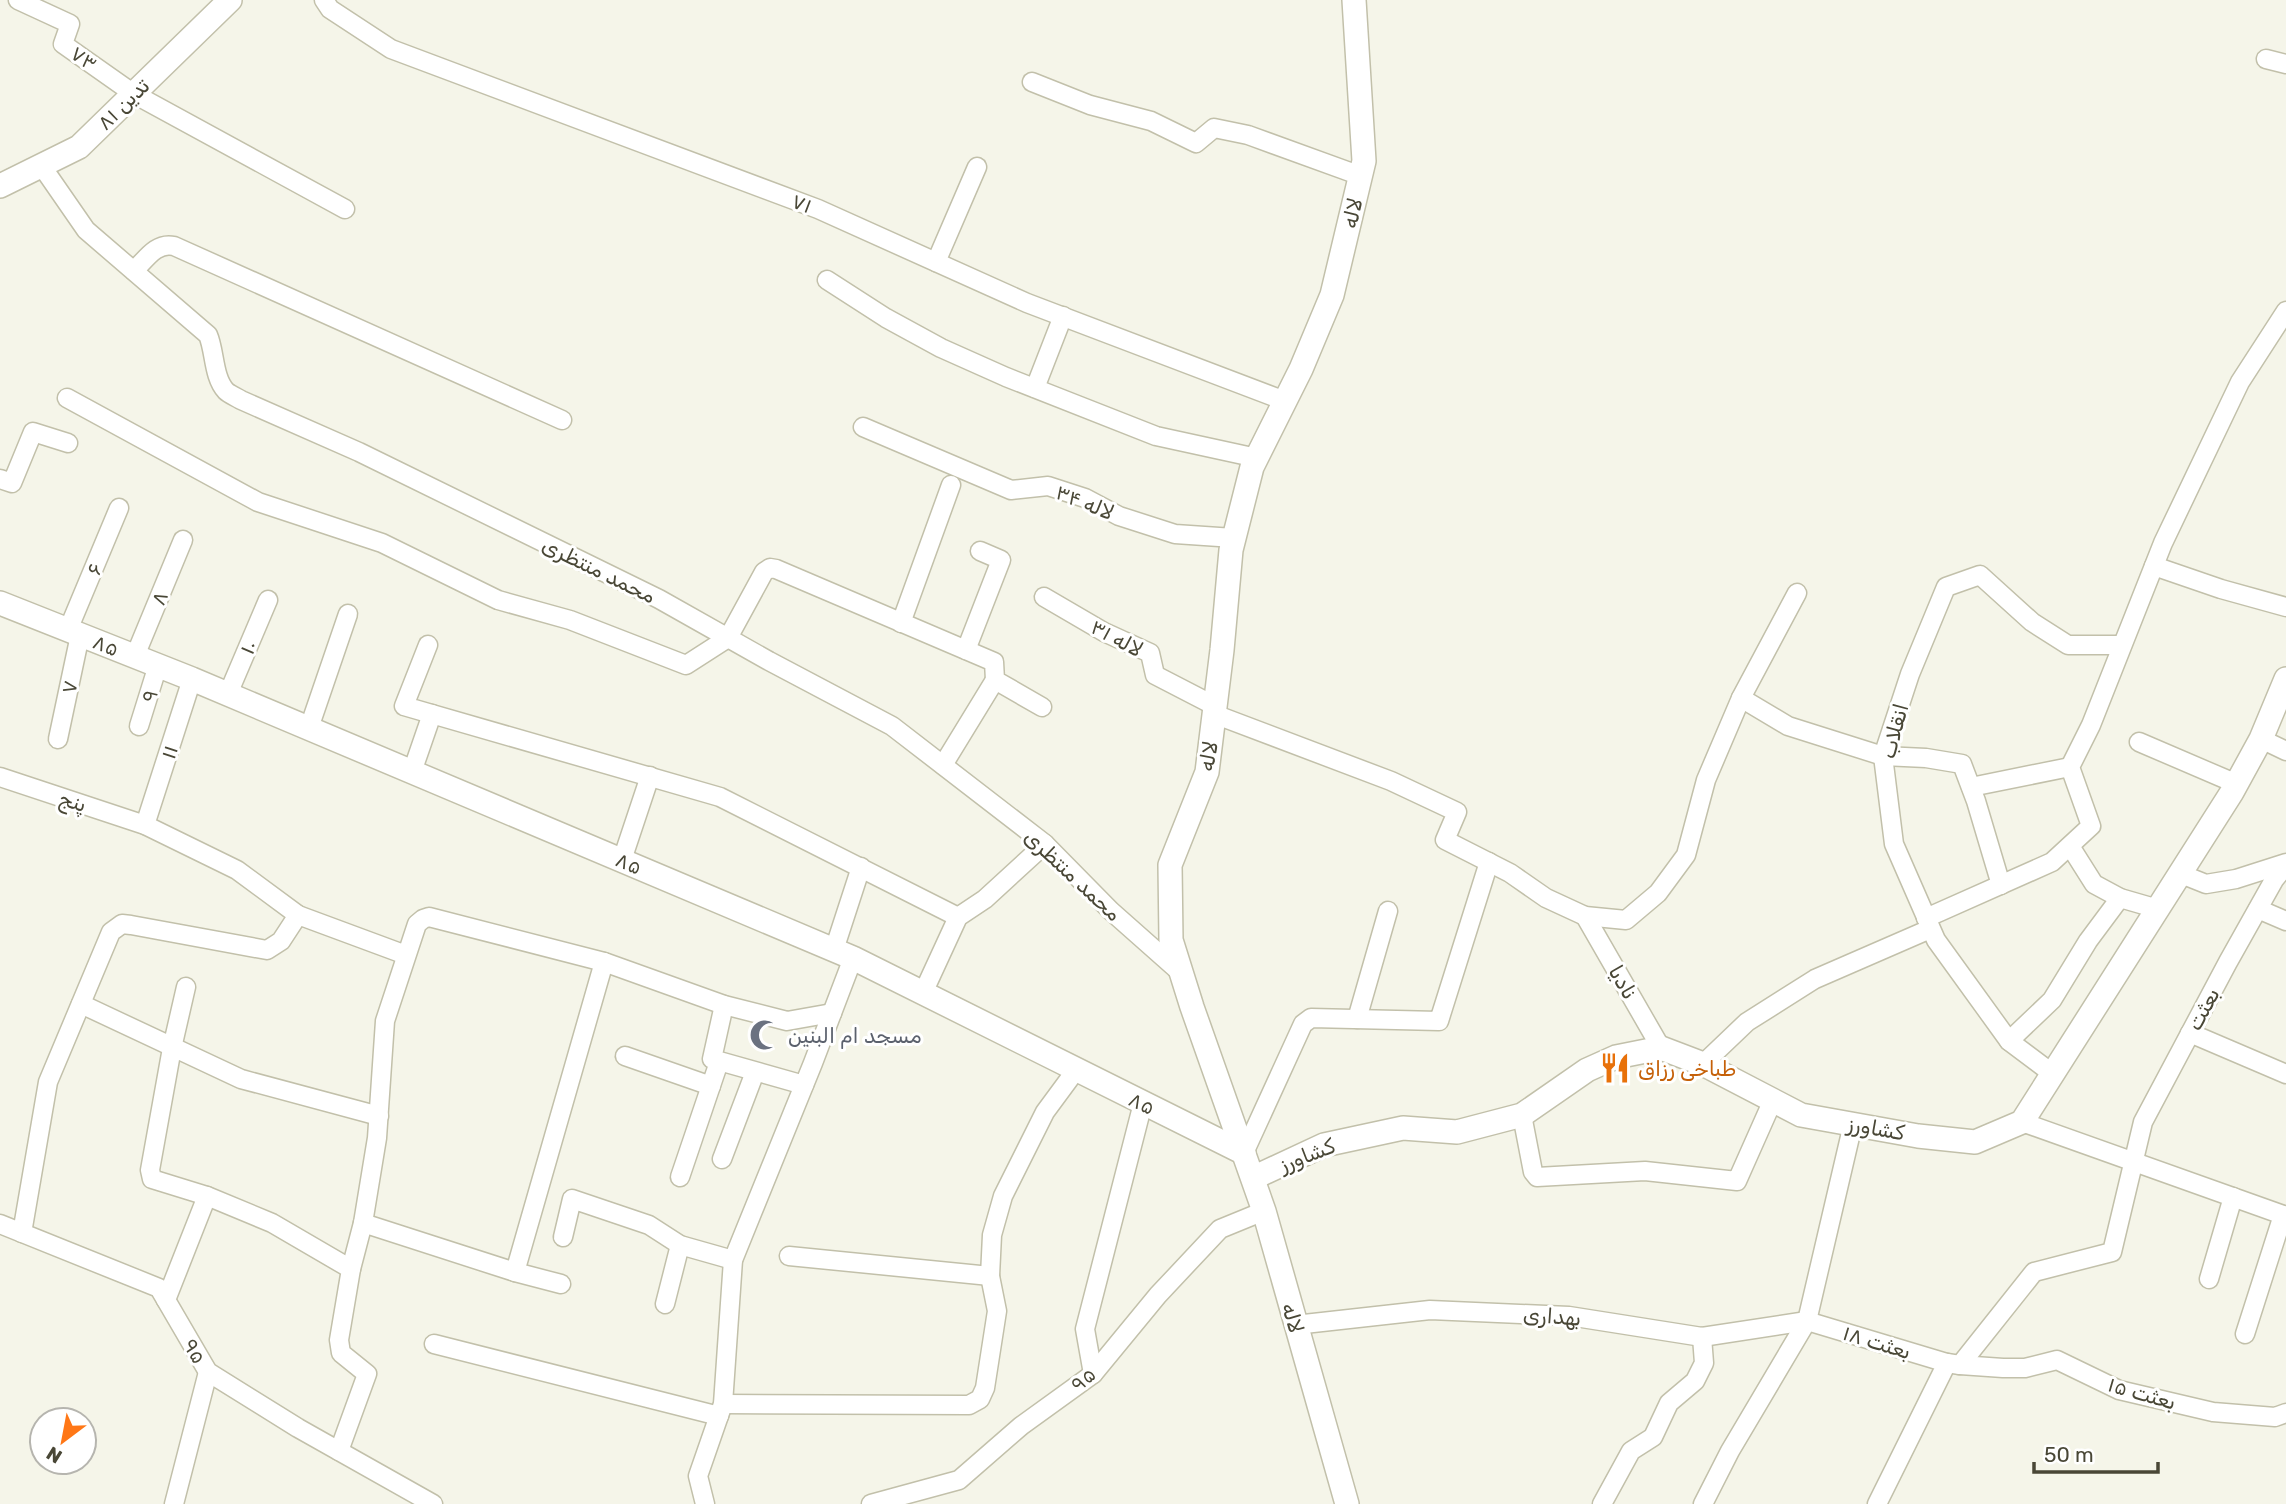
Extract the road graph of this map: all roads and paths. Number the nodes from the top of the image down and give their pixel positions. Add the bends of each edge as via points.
1 (18, 0) edge
2 (230, 0) edge
3 (324, 0) edge
4 (1354, 0) edge
5 (2266, 59) dead end
6 (2286, 64) edge
7 (1032, 82) dead end
8 (134, 94) junction
9 (41, 165) junction
10 (977, 167) dead end
11 (1361, 176) junction
12 (0, 186) edge
13 (345, 209) dead end
14 (936, 262) junction
15 (134, 271) junction
16 (827, 280) dead end
17 (2286, 311) edge
18 (1063, 316) junction
19 (1035, 388) junction
20 (66, 398) dead end
21 (1285, 401) junction
22 (562, 421) dead end
23 (863, 427) dead end
24 (68, 443) dead end
25 (1257, 458) junction
26 (0, 479) edge
27 (951, 485) dead end
28 (119, 508) dead end
29 (1234, 538) junction
30 (183, 540) dead end
31 (979, 551) dead end
32 (2154, 566) junction
33 (1797, 593) dead end
34 (1044, 597) dead end
35 (268, 600) dead end
36 (0, 603) edge
37 (2286, 607) edge
38 (348, 614) dead end
39 (901, 623) junction
40 (74, 632) junction
41 (728, 638) junction
42 (428, 645) dead end
43 (2122, 645) junction
44 (966, 650) junction
45 (135, 656) junction
46 (158, 665) junction
47 (192, 679) junction
48 (2286, 679) edge
49 (995, 680) junction
50 (228, 694) junction
51 (1741, 698) junction
52 (1042, 707) dead end
53 (1215, 710) junction
54 (432, 714) junction
55 (139, 726) dead end
56 (309, 728) junction
57 (2260, 739) junction
58 (58, 740) dead end
59 (2139, 742) dead end
60 (2286, 751) edge
61 (1883, 756) junction
62 (943, 765) junction
63 (2070, 766) junction
64 (412, 772) junction
65 (650, 776) junction
66 (0, 777) edge
67 (2237, 784) junction
68 (1970, 787) junction
69 (145, 825) junction
70 (1045, 844) junction
71 (2070, 846) junction
72 (622, 860) junction
73 (1489, 862) junction
74 (2286, 864) edge
75 (861, 867) junction
76 (2180, 874) junction
77 (2001, 885) junction
78 (2120, 898) junction
79 (2158, 909) junction
80 (2258, 909) junction
81 (1388, 911) dead end
82 (298, 915) junction
83 (958, 916) junction
84 (1585, 916) junction
85 (2286, 921) edge
86 (1928, 924) junction
87 (844, 954) junction
88 (406, 955) junction
89 (604, 962) junction
90 (1181, 973) junction
91 (186, 988) dead end
92 (923, 993) junction
93 (81, 1004) junction
94 (724, 1005) junction
95 (832, 1013) junction
96 (1357, 1019) junction
97 (2190, 1033) junction
98 (2009, 1041) junction
99 (172, 1048) junction
100 (1661, 1048) junction
101 (625, 1056) dead end
102 (719, 1062) junction
103 (1703, 1064) junction
104 (1076, 1070) junction
105 (755, 1072) junction
106 (2053, 1074) junction
107 (2286, 1074) edge
108 (804, 1085) junction
109 (711, 1086) junction
110 (1773, 1100) junction
111 (1143, 1103) junction
112 (1522, 1115) junction
113 (379, 1116) junction
114 (2022, 1122) junction
115 (1853, 1124) junction
116 (1244, 1153) junction
117 (722, 1159) dead end
118 (2133, 1160) junction
119 (680, 1177) dead end
120 (1252, 1178) junction
121 (207, 1196) junction
122 (2233, 1197) junction
123 (1264, 1211) junction
124 (2285, 1215) edge
125 (363, 1223) junction
126 (0, 1224) edge
127 (22, 1233) junction
128 (563, 1237) dead end
129 (680, 1245) junction
130 (789, 1256) dead end
131 (733, 1260) junction
132 (351, 1269) junction
133 (515, 1272) junction
134 (990, 1276) junction
135 (2209, 1279) dead end
136 (561, 1284) dead end
137 (166, 1300) junction
138 (665, 1304) dead end
139 (1807, 1321) junction
140 (1295, 1325) junction
141 (2245, 1334) dead end
142 (1702, 1337) junction
143 (434, 1344) dead end
144 (1953, 1364) junction
145 (208, 1372) junction
146 (1093, 1374) junction
147 (721, 1410) junction
148 (2286, 1413) edge
149 (339, 1451) junction
150 (174, 1504) edge
151 (433, 1504) edge
152 (705, 1504) edge
153 (872, 1504) edge
154 (1346, 1504) edge
155 (1602, 1504) edge
156 (1703, 1504) edge
157 (1877, 1504) edge

1 - 8 street, ۷۳ via 70,24 63,44
2 - 8 street, تدین ۸۱
3 - 14 street, ۷۱ via 330,9 391,49 818,209
4 - 11 street, لاله via 1364,161
5 - 6 street
7 - 11 street via 1090,105 1151,121 1196,143 1214,128
8 - 9 street, تدین ۸۱ via 79,146
8 - 13 street
9 - 12 street, تدین ۸۱
9 - 15 street, محمد منتظری via 86,230
10 - 14 street
11 - 21 street, لاله via 1332,295
14 - 18 street, ۷۱
15 - 22 street via 157,247 174,246
15 - 41 street, محمد منتظری via 208,335 225,390 241,400 372,458 659,599
16 - 19 street via 941,348
17 - 32 street via 2240,382
18 - 19 street
18 - 21 street, ۷۱
19 - 25 street via 1156,436
20 - 41 street via 258,502 382,543 498,600 570,620 686,665
21 - 25 street, لاله
23 - 29 street, لاله ۳۴ via 1011,490 1048,486 1175,534
24 - 26 street via 33,432 12,483
25 - 29 street, لاله
27 - 39 street
28 - 40 street, ۶
29 - 53 street, لاله
30 - 45 street, ۸
31 - 44 street via 1001,559
32 - 37 street
32 - 43 street
33 - 51 street
34 - 53 street, لاله ۳۱ via 1150,653 1155,675
35 - 50 street, ۱۰
36 - 40 street, ۸۵
38 - 56 street
39 - 41 street via 770,568
39 - 44 street
40 - 45 street, ۸۵
40 - 58 street, ۷
41 - 62 street, محمد منتظری via 892,726
42 - 54 street via 404,706
43 - 61 street, انقلاب via 2068,645 2032,622 1980,575 1946,587
43 - 63 street
44 - 49 street via 994,662
45 - 46 street, ۸۵
46 - 47 street, ۸۵
46 - 55 street, ۹
47 - 50 street, ۸۵
47 - 69 street, ۱۱
48 - 57 street
49 - 52 street
49 - 62 street
50 - 56 street, ۸۵
51 - 61 street via 1788,726
51 - 84 street via 1706,780 1686,855 1658,893 1626,920
53 - 73 street, لاله ۳۱ via 1457,812 1444,840
53 - 90 street, لاله via 1207,772 1170,865 1171,940
54 - 64 street
54 - 65 street
56 - 64 street, ۸۵
57 - 60 street
57 - 67 street
59 - 67 street
61 - 68 street via 1962,764
61 - 86 street, انقلاب via 1894,844
62 - 70 street, محمد منتظری
63 - 68 street
63 - 71 street via 2091,826
64 - 72 street, ۸۵
65 - 72 street
65 - 75 street via 720,797
66 - 69 street, پنج
67 - 76 street
68 - 77 street
69 - 82 street, پنج via 237,870
70 - 83 street via 985,899
70 - 90 street, محمد منتظری
71 - 77 street via 2052,862
71 - 78 street via 2094,884
72 - 87 street, ۸۵
73 - 84 street
73 - 96 street via 1439,1021
74 - 76 street via 2206,884
74 - 80 street, بعثت
75 - 83 street
75 - 87 street
76 - 79 street
77 - 86 street
78 - 79 street
78 - 98 street via 2052,1000
79 - 106 street
80 - 85 street
80 - 97 street, بعثت
81 - 96 street
82 - 88 street, پنج
82 - 93 street via 281,941 267,950 122,924 111,932
83 - 92 street
84 - 100 street, نادیا
86 - 98 street, انقلاب
86 - 103 street via 1815,979 1747,1021
87 - 92 street, ۸۵
87 - 95 street
88 - 89 street via 417,925 429,917
88 - 113 street via 385,1021
89 - 94 street
89 - 133 street
90 - 116 street, لاله
91 - 99 street
92 - 104 street, ۸۵
93 - 99 street
93 - 127 street via 48,1082
94 - 95 street via 787,1021
94 - 102 street via 712,1059
95 - 108 street
96 - 116 street via 1311,1018 1304,1024
97 - 107 street
97 - 118 street, بعثت via 2143,1122
98 - 106 street, انقلاب
99 - 113 street via 242,1079
99 - 121 street via 152,1179
100 - 103 street, کشاورز
100 - 112 street, کشاورز via 1616,1057 1587,1070
101 - 109 street
102 - 105 street
102 - 109 street
103 - 110 street, کشاورز
104 - 111 street, ۸۵
104 - 134 street via 1045,1112 1003,1196 992,1235
105 - 108 street
105 - 117 street
106 - 114 street
108 - 131 street
109 - 119 street
110 - 112 street via 1737,1181 1645,1171 1537,1177
110 - 115 street, کشاورز via 1801,1115
111 - 116 street, ۸۵
111 - 146 street via 1085,1329
112 - 120 street, کشاورز via 1457,1132 1403,1128 1324,1145
113 - 125 street
114 - 115 street, کشاورز via 1975,1142
114 - 118 street
115 - 139 street
116 - 120 street, لاله
118 - 122 street
118 - 144 street, بعثت via 2112,1252 2034,1272
120 - 123 street, لاله
121 - 132 street via 272,1223
121 - 137 street
122 - 124 street
122 - 135 street
123 - 140 street, لاله
123 - 146 street, ۹۵ via 1220,1229
124 - 141 street
125 - 132 street
125 - 133 street
126 - 127 street, ۹۵
127 - 137 street, ۹۵ via 159,1288
128 - 129 street via 572,1199 649,1226
129 - 131 street
129 - 138 street
130 - 134 street
131 - 147 street
132 - 149 street via 339,1340 341,1353 367,1374
133 - 136 street
134 - 147 street via 998,1311 985,1388 980,1399 969,1405
137 - 145 street, ۹۵
139 - 142 street, بهداری
139 - 144 street, بعثت ۱۸
139 - 156 street
140 - 142 street, بهداری via 1430,1310 1569,1316
140 - 154 street, لاله
142 - 155 street via 1704,1363 1695,1381 1669,1403 1653,1437 1631,1451
143 - 147 street
144 - 148 street, بعثت ۱۵ via 2025,1368 2057,1360 2119,1390 2213,1412 2275,1417
144 - 157 street
145 - 149 street, ۹۵
145 - 150 street
146 - 153 street, ۹۵ via 1021,1426 958,1480
147 - 152 street via 698,1476
149 - 151 street, ۹۵

